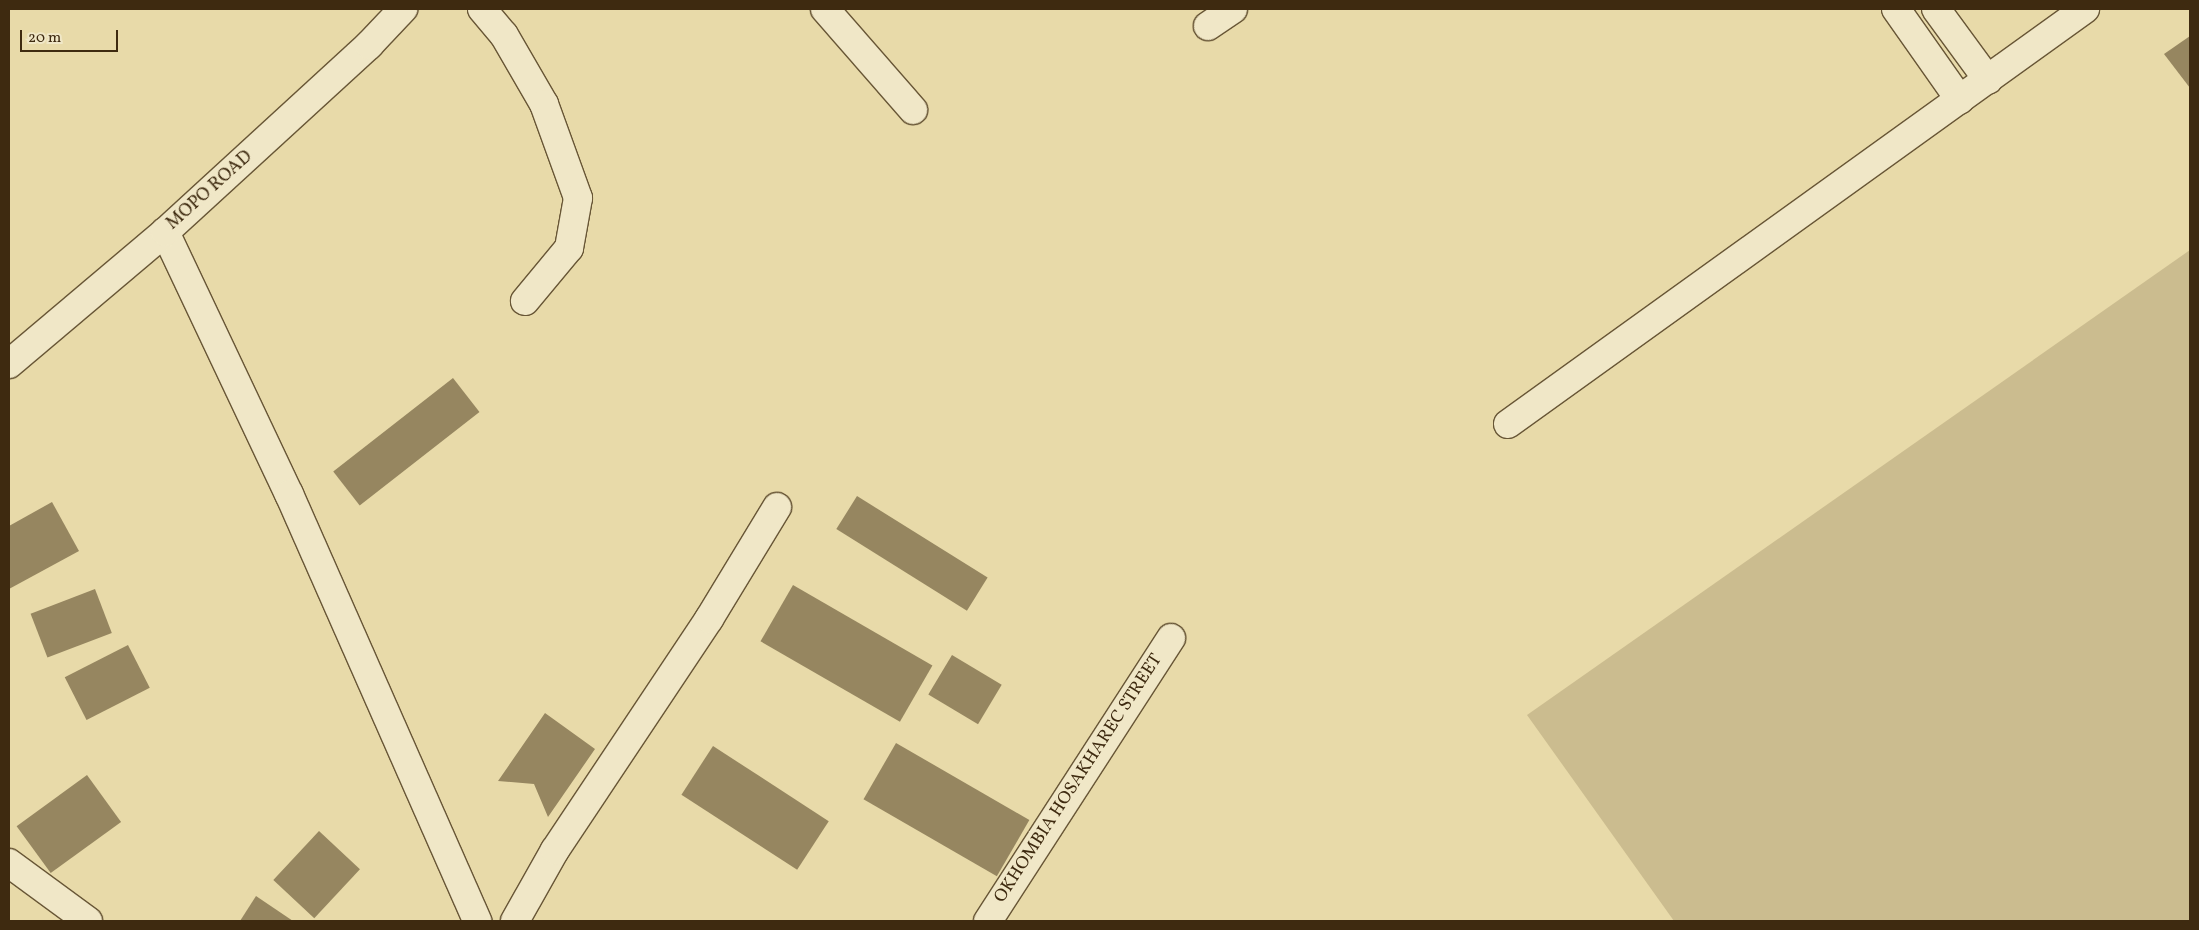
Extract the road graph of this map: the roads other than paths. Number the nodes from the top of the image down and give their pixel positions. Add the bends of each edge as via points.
1 (403, 9) edge
2 (482, 9) edge
3 (825, 9) edge
4 (1232, 9) edge
5 (1896, 9) edge
6 (1936, 9) edge
7 (2085, 9) edge
8 (1208, 26) dead end
9 (1988, 80) junction
10 (1960, 100) junction
11 (913, 110) dead end
12 (166, 232) junction
13 (525, 301) dead end
14 (9, 364) edge
15 (1508, 424) dead end
16 (777, 507) dead end
17 (1171, 638) dead end
18 (9, 863) edge
19 (88, 921) edge
20 (477, 921) edge
21 (515, 921) edge
22 (988, 921) edge

1 - 12 street, MOPO ROAD via 369,45
2 - 13 street via 504,35 544,104 578,198 569,248
3 - 11 street
4 - 8 street
5 - 10 street
6 - 9 street
7 - 9 street
9 - 10 street
10 - 15 street
12 - 14 street, MOPO ROAD
12 - 20 street via 289,494
16 - 21 street via 709,619 555,850
17 - 22 street, OKHOMBIA HOSAKHAREC STREET
18 - 19 street

